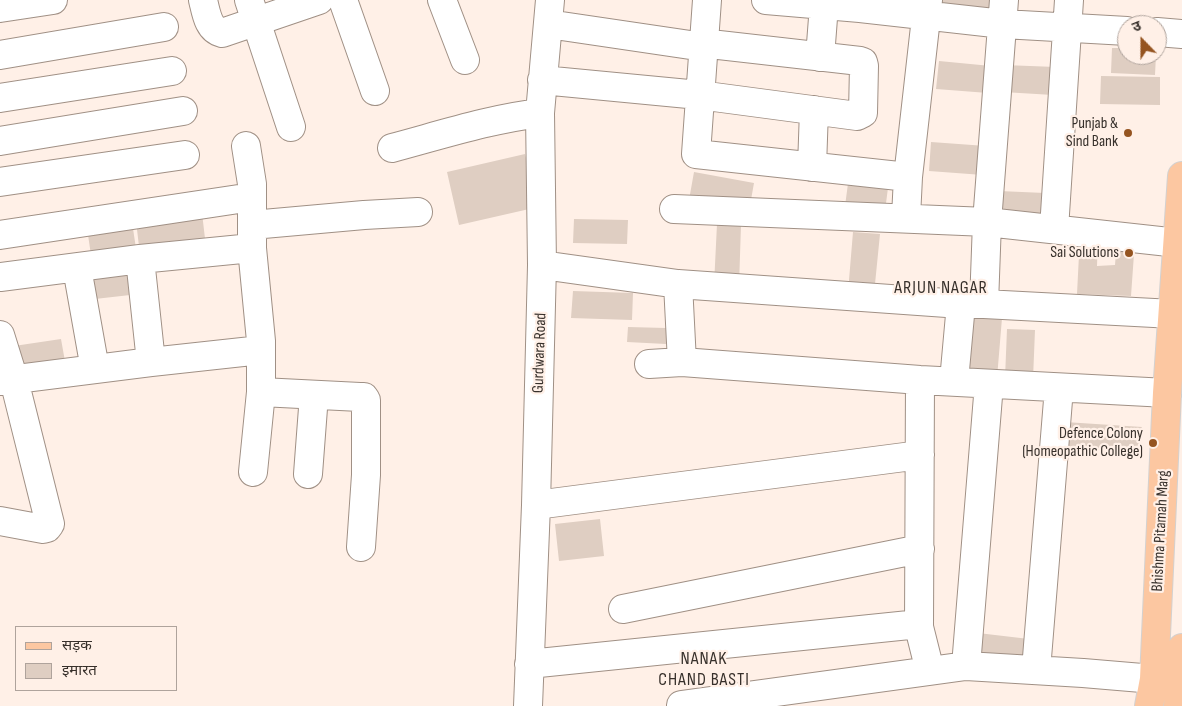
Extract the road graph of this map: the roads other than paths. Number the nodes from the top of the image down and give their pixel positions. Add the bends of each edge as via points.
1 (52, 0) edge
2 (203, 0) edge
3 (319, 0) edge
4 (343, 0) edge
5 (442, 0) edge
6 (707, 0) edge
7 (766, 0) edge
8 (1069, 0) edge
9 (861, 4) edge
10 (824, 5) junction
11 (0, 8) edge
12 (926, 8) edge
13 (252, 11) edge
14 (549, 12) edge
15 (1003, 12) edge
16 (164, 27) dead end
17 (1067, 27) junction
18 (1117, 30) edge
19 (1167, 33) edge
20 (1182, 34) edge
21 (703, 45) junction
22 (0, 55) edge
23 (820, 57) junction
24 (464, 60) dead end
25 (172, 71) dead end
26 (542, 80) junction
27 (375, 91) dead end
28 (699, 95) junction
29 (0, 98) edge
30 (814, 110) junction
31 (183, 111) dead end
32 (540, 114) junction
33 (291, 127) dead end
34 (0, 140) edge
35 (246, 146) dead end
36 (392, 148) dead end
37 (184, 154) dead end
38 (812, 167) junction
39 (908, 176) junction
40 (1182, 176) edge
41 (0, 182) edge
42 (252, 197) junction
43 (674, 209) dead end
44 (418, 212) dead end
45 (906, 218) junction
46 (987, 222) junction
47 (1054, 229) junction
48 (0, 235) edge
49 (252, 237) junction
50 (1178, 243) junction
51 (140, 259) junction
52 (542, 265) junction
53 (76, 268) junction
54 (0, 277) edge
55 (678, 284) junction
56 (972, 304) junction
57 (1173, 314) junction
58 (0, 335) edge
59 (261, 350) junction
60 (151, 362) junction
61 (682, 362) junction
62 (648, 364) dead end
63 (96, 369) junction
64 (920, 380) junction
65 (7, 381) edge
66 (954, 381) junction
67 (989, 384) junction
68 (1059, 388) junction
69 (261, 392) junction
70 (1167, 393) junction
71 (314, 395) junction
72 (920, 454) junction
73 (253, 472) dead end
74 (308, 474) dead end
75 (536, 505) junction
76 (0, 521) edge
77 (361, 547) dead end
78 (920, 549) junction
79 (623, 609) dead end
80 (920, 624) junction
81 (1182, 648) edge
82 (1182, 653) edge
83 (530, 664) junction
84 (966, 666) junction
85 (1036, 670) junction
86 (930, 671) junction
87 (1154, 679) junction
88 (681, 705) edge
89 (528, 706) edge
90 (1150, 706) edge
91 (1178, 706) edge

1 - 11 street
2 - 13 street via 210,24 219,33
3 - 13 street
4 - 27 street
5 - 24 street
6 - 21 street
7 - 10 street
8 - 17 street
9 - 10 street
9 - 12 street
10 - 23 street
12 - 15 street
12 - 39 street
13 - 33 street
14 - 21 street
14 - 26 street, Gurdwara Road
15 - 17 street
15 - 46 street
16 - 22 street
17 - 18 street
17 - 47 street
19 - 20 street
21 - 23 street
21 - 28 street
23 - 30 street via 862,62 863,113 857,116
25 - 29 street
26 - 28 street
26 - 32 street, Gurdwara Road
28 - 30 street
28 - 38 street via 695,150 698,155
30 - 38 street
31 - 34 street
32 - 36 street via 512,117
32 - 52 street, Gurdwara Road
35 - 42 street
37 - 41 street
38 - 39 street
39 - 45 street
40 - 50 main road, Bhishma Pitamah Marg
42 - 48 street
42 - 49 street
43 - 45 street
44 - 49 street via 364,215
45 - 46 street
46 - 47 street
46 - 56 street
47 - 50 street
49 - 51 street
49 - 59 street
50 - 57 main road, Bhishma Pitamah Marg
51 - 53 street
51 - 60 street
52 - 55 street
52 - 75 street, Gurdwara Road
53 - 54 street
53 - 63 street
55 - 56 street
55 - 61 street
56 - 57 street
56 - 66 street
57 - 70 main road, Bhishma Pitamah Marg
58 - 65 street
59 - 60 street
59 - 69 street
60 - 63 street
61 - 62 street
61 - 64 street
63 - 65 street
64 - 66 street
64 - 72 street
65 - 76 street via 50,524 43,529
66 - 67 street
67 - 68 street
67 - 84 street
68 - 70 street
68 - 85 street
69 - 71 street
69 - 73 street
70 - 87 main road, Bhishma Pitamah Marg
71 - 74 street
71 - 77 street via 364,397 366,400 366,475
72 - 75 street
72 - 78 street
75 - 83 street, Gurdwara Road
78 - 79 street
78 - 80 street
80 - 83 street
80 - 86 street
81 - 82 main road
82 - 91 main road
83 - 89 street, Gurdwara Road
84 - 85 street
84 - 86 street
85 - 87 street
86 - 88 street
87 - 90 main road, Bhishma Pitamah Marg

